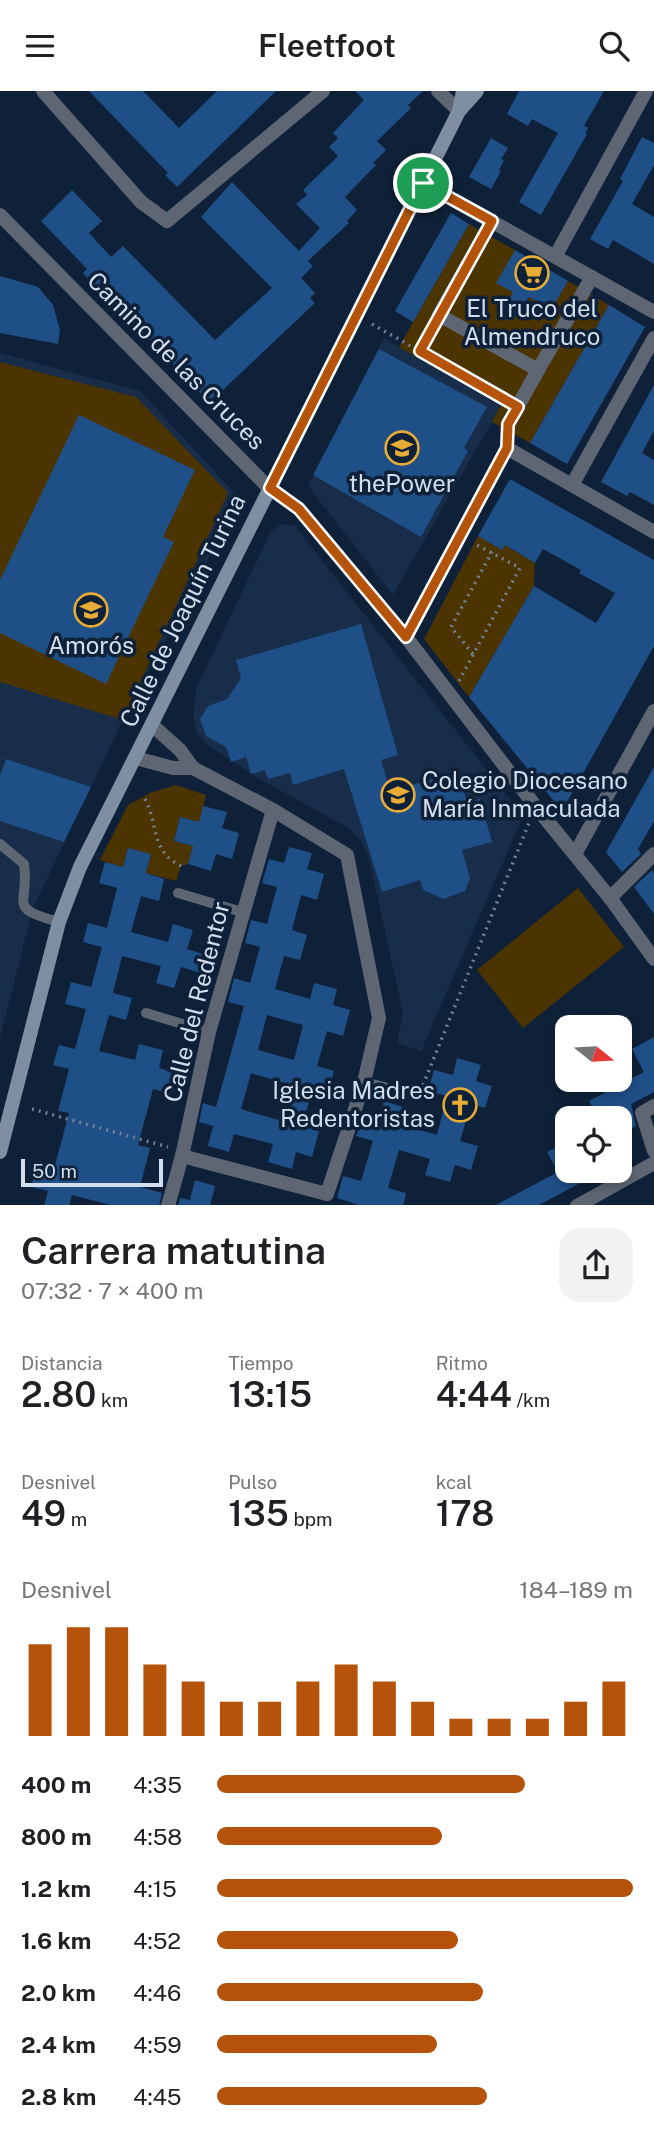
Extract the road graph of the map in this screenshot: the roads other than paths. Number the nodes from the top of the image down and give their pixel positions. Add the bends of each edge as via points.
1 (43, 91) edge
2 (323, 91) edge
3 (438, 91) edge
4 (464, 91) edge
5 (477, 91) edge
6 (646, 91) edge
7 (459, 111) junction
8 (423, 183) junction
9 (0, 215) edge
10 (492, 221) junction
11 (556, 255) junction
12 (592, 277) junction
13 (654, 312) edge
14 (654, 338) edge
15 (538, 370) junction
16 (507, 448) junction
17 (572, 485) junction
18 (270, 488) junction
19 (654, 532) edge
20 (406, 637) junction
21 (654, 711) edge
22 (152, 725) junction
23 (136, 758) junction
24 (193, 768) junction
25 (273, 810) junction
26 (0, 844) edge
27 (575, 854) junction
28 (654, 854) edge
29 (178, 893) dead end
30 (610, 898) junction
31 (242, 912) junction
32 (59, 922) junction
33 (654, 959) edge
34 (146, 1013) dead end
35 (209, 1032) junction
36 (364, 1082) junction
37 (413, 1094) road end
38 (654, 1107) edge
39 (0, 1151) edge
40 (654, 1151) edge
41 (177, 1152) junction
42 (654, 1163) edge
43 (168, 1205) edge
44 (579, 1205) edge

1 - 2 street via 141,202 167,221
3 - 7 street
4 - 7 main road, Calle de Joaquín Turina
5 - 7 main road, Calle de Joaquín Turina
6 - 11 street
7 - 8 main road, Calle de Joaquín Turina
8 - 10 street
8 - 18 main road, Calle de Joaquín Turina
9 - 18 street, Camino de las Cruces
10 - 11 street
10 - 15 street via 439,315
11 - 12 street
12 - 13 street
12 - 15 street
14 - 17 street
15 - 16 street via 508,424
16 - 17 street
16 - 20 street
17 - 19 street
18 - 20 street, Camino de las Cruces via 299,509
18 - 22 main road, Calle de Joaquín Turina
20 - 27 street, Camino de las Cruces
21 - 27 street
22 - 23 main road, Calle de Joaquín Turina
22 - 24 street
23 - 24 street
23 - 32 main road, Calle de Joaquín Turina via 80,867
24 - 25 street
25 - 31 street, Calle del Redentor
25 - 36 street via 346,855 379,1018
26 - 32 lane via 24,864 25,907 31,914
27 - 30 street, Camino de las Cruces
28 - 30 street
29 - 31 lane
30 - 33 street, Camino de las Cruces
31 - 35 street, Calle del Redentor
32 - 39 main road, Calle de Joaquín Turina
34 - 35 lane
35 - 41 street, Calle del Redentor
36 - 37 lane
36 - 41 street via 327,1195
38 - 40 street via 642,1113
41 - 43 street, Calle del Redentor
42 - 44 street

